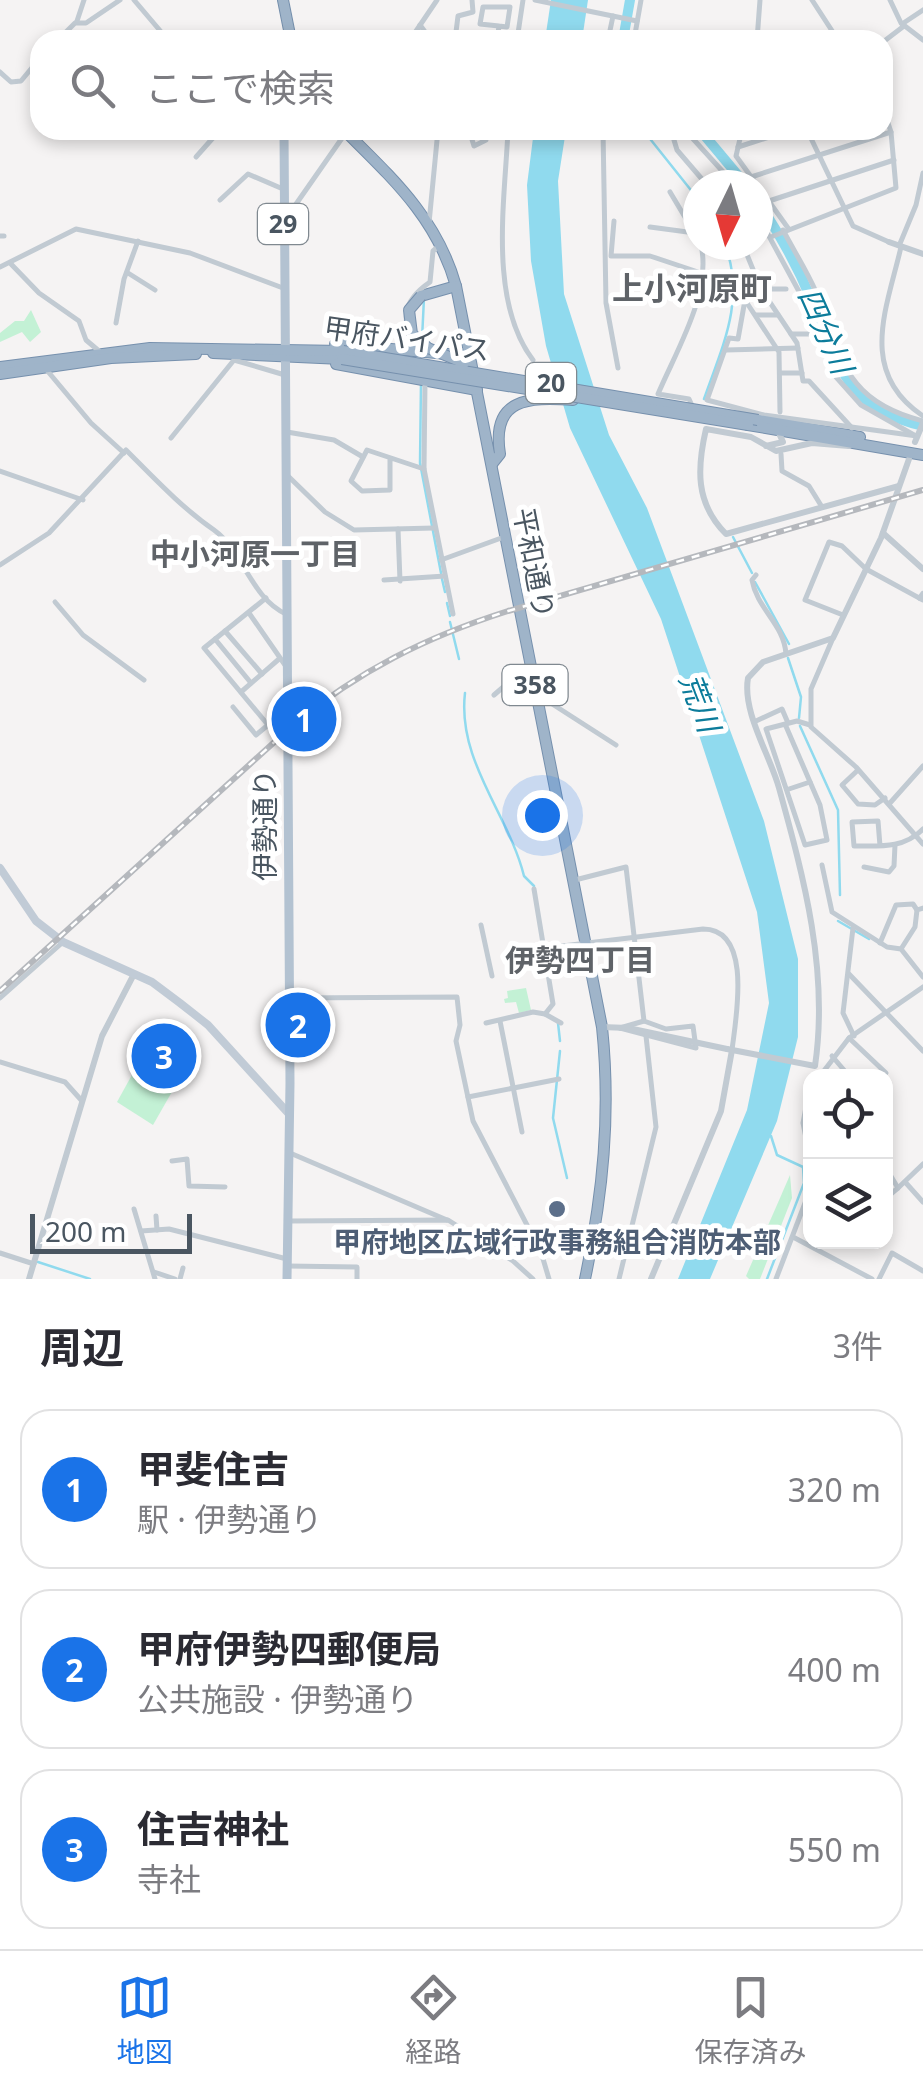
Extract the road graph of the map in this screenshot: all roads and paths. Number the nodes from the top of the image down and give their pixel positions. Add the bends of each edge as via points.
1 (84, 0) edge
2 (120, 0) edge
3 (134, 0) edge
4 (283, 0) edge
5 (438, 0) edge
6 (472, 0) edge
7 (523, 0) edge
8 (535, 0) edge
9 (641, 0) edge
10 (760, 0) edge
11 (812, 0) edge
12 (890, 0) edge
13 (923, 10) edge
14 (613, 16) junction
15 (77, 21) dead end
16 (637, 21) junction
17 (420, 25) junction
18 (903, 25) junction
19 (499, 26) junction
20 (68, 30) edge
21 (160, 30) edge
22 (289, 30) edge
23 (417, 30) edge
24 (424, 30) edge
25 (456, 30) edge
26 (499, 30) edge
27 (518, 30) edge
28 (610, 30) edge
29 (636, 30) edge
30 (757, 30) edge
31 (832, 30) edge
32 (893, 34) edge
33 (923, 40) edge
34 (30, 70) edge
35 (0, 72) edge
36 (3, 81) edge
37 (211, 140) edge
38 (284, 140) edge
39 (340, 140) edge
40 (355, 140) edge
41 (437, 140) edge
42 (508, 140) edge
43 (603, 140) edge
44 (674, 140) edge
45 (693, 140) edge
46 (740, 140) edge
47 (760, 140) edge
48 (811, 140) edge
49 (866, 140) edge
50 (892, 140) edge
51 (738, 147) junction
52 (818, 155) junction
53 (196, 157) dead end
54 (894, 160) junction
55 (694, 170) edge
56 (722, 170) edge
57 (746, 170) edge
58 (772, 170) edge
59 (923, 172) edge
60 (831, 181) junction
61 (284, 189) junction
62 (670, 192) dead end
63 (220, 200) dead end
64 (773, 201) edge
65 (844, 208) junction
66 (773, 209) edge
67 (683, 214) edge
68 (614, 221) dead end
69 (283, 223) junction
70 (429, 224) junction
71 (650, 228) dead end
72 (784, 230) junction
73 (683, 236) edge
74 (773, 236) edge
75 (773, 239) edge
76 (138, 241) junction
77 (888, 242) joint
78 (440, 244) junction
79 (900, 247) junction
80 (923, 254) edge
81 (700, 260) edge
82 (749, 260) edge
83 (11, 264) junction
84 (0, 266) edge
85 (127, 272) junction
86 (701, 276) junction
87 (737, 282) junction
88 (759, 285) junction
89 (456, 286) junction
90 (283, 288) junction
91 (786, 289) dead end
92 (155, 290) dead end
93 (745, 300) junction
94 (755, 315) junction
95 (778, 315) junction
96 (116, 323) dead end
97 (791, 334) junction
98 (817, 334) junction
99 (798, 348) junction
100 (287, 349) junction
101 (778, 349) junction
102 (416, 350) junction
103 (725, 350) junction
104 (100, 352) junction
105 (342, 355) junction
106 (470, 356) junction
107 (325, 357) junction
108 (533, 360) dead end
109 (36, 365) junction
110 (618, 368) dead end
111 (0, 370) edge
112 (802, 373) junction
113 (779, 374) junction
114 (285, 375) junction
115 (536, 380) junction
116 (425, 382) junction
117 (477, 390) junction
118 (632, 405) junction
119 (780, 412) dead end
120 (923, 420) edge
121 (753, 422) junction
122 (706, 429) junction
123 (854, 430) junction
124 (778, 431) junction
125 (286, 432) junction
126 (171, 438) dead end
127 (919, 442) edge
128 (860, 444) junction
129 (765, 446) junction
130 (124, 453) junction
131 (780, 454) dead end
132 (364, 456) junction
133 (390, 458) junction
134 (909, 459) dead end
135 (492, 464) junction
136 (424, 469) junction
137 (0, 471) edge
138 (286, 474) junction
139 (899, 486) junction
140 (83, 500) junction
141 (822, 507) junction
142 (434, 528) junction
143 (398, 529) junction
144 (882, 533) junction
145 (506, 537) junction
146 (923, 552) edge
147 (0, 553) edge
148 (441, 560) junction
149 (8, 561) junction
150 (914, 561) junction
151 (0, 565) edge
152 (866, 569) junction
153 (923, 569) edge
154 (756, 575) dead end
155 (445, 576) junction
156 (384, 580) dead end
157 (400, 580) junction
158 (266, 598) junction
159 (922, 598) edge
160 (55, 602) dead end
161 (248, 612) junction
162 (286, 614) junction
163 (454, 614) dead end
164 (844, 616) junction
165 (226, 630) junction
166 (833, 638) junction
167 (215, 640) junction
168 (786, 654) junction
169 (283, 663) junction
170 (532, 670) junction
171 (262, 674) junction
172 (144, 680) dead end
173 (251, 683) junction
174 (240, 692) junction
175 (494, 695) dead end
176 (246, 699) junction
177 (538, 700) junction
178 (756, 721) junction
179 (786, 723) junction
180 (803, 723) junction
181 (616, 744) dead end
182 (923, 766) edge
183 (858, 769) junction
184 (810, 782) junction
185 (788, 790) junction
186 (888, 801) junction
187 (923, 829) edge
188 (917, 836) junction
189 (923, 844) edge
190 (895, 845) junction
191 (880, 846) junction
192 (822, 866) dead end
193 (864, 867) dead end
194 (0, 868) edge
195 (573, 881) junction
196 (534, 890) dead end
197 (921, 908) edge
198 (482, 925) dead end
199 (853, 930) junction
200 (635, 938) junction
201 (63, 942) junction
202 (585, 943) junction
203 (880, 943) junction
204 (546, 948) junction
205 (901, 949) junction
206 (134, 973) junction
207 (848, 974) junction
208 (492, 976) dead end
209 (923, 977) edge
210 (922, 988) edge
211 (0, 998) edge
212 (289, 998) junction
213 (545, 1014) junction
214 (888, 1014) junction
215 (644, 1020) junction
216 (500, 1021) junction
217 (486, 1023) dead end
218 (561, 1023) dead end
219 (602, 1027) junction
220 (624, 1028) junction
221 (646, 1036) junction
222 (851, 1037) junction
223 (732, 1050) junction
224 (923, 1051) edge
225 (832, 1056) junction
226 (0, 1062) edge
227 (812, 1066) junction
228 (813, 1069) edge
229 (822, 1069) edge
230 (843, 1069) edge
231 (882, 1069) edge
232 (558, 1079) dead end
233 (514, 1088) junction
234 (468, 1097) junction
235 (82, 1100) junction
236 (289, 1114) junction
237 (522, 1132) dead end
238 (290, 1153) junction
239 (172, 1160) dead end
240 (923, 1164) edge
241 (893, 1180) edge
242 (906, 1183) junction
243 (225, 1187) dead end
244 (898, 1188) junction
245 (893, 1192) edge
246 (923, 1202) edge
247 (134, 1208) dead end
248 (156, 1216) dead end
249 (803, 1218) edge
250 (288, 1220) junction
251 (448, 1220) junction
252 (157, 1230) junction
253 (140, 1231) junction
254 (792, 1237) junction
255 (0, 1253) edge
256 (287, 1263) junction
257 (34, 1264) junction
258 (183, 1268) dead end
259 (922, 1270) edge
260 (154, 1276) edge
261 (29, 1279) edge
262 (177, 1279) edge
263 (287, 1279) edge
264 (357, 1279) edge
265 (533, 1279) edge
266 (549, 1279) edge
267 (584, 1279) edge
268 (619, 1279) edge
269 (652, 1279) edge
270 (776, 1279) edge
271 (876, 1279) edge

1 - 15 street
2 - 20 street
3 - 21 street
4 - 22 highway
5 - 17 street
6 - 25 street via 472,12 458,16
7 - 27 street
8 - 14 street
9 - 16 street
10 - 30 street
11 - 31 street
12 - 18 street
13 - 18 street
14 - 16 street
14 - 28 street
16 - 29 street
17 - 23 street
17 - 24 street
18 - 32 street
18 - 33 street
19 - 19 street via 507,27 510,7 483,7 480,24
19 - 26 street
34 - 36 street via 21,80
35 - 36 street
37 - 53 street
38 - 61 main road, 伊勢通り / 29
39 - 69 street
40 - 70 highway, 平和通り / 358
41 - 70 street
42 - 108 street via 507,275 516,338
43 - 110 street via 606,303
44 - 55 street
45 - 56 street
46 - 51 street
47 - 51 street
48 - 52 street
49 - 52 street
50 - 54 street
51 - 57 street
52 - 58 street
52 - 60 street
54 - 60 street
54 - 65 street via 896,188
59 - 79 street
60 - 64 street
60 - 65 street
61 - 63 street via 248,174
61 - 69 main road, 伊勢通り / 29
62 - 67 street
65 - 72 street
65 - 77 street via 857,229
66 - 72 street
68 - 86 street via 611,256 650,256
69 - 90 main road, 伊勢通り / 29
70 - 78 highway, 平和通り / 358
71 - 73 street
72 - 74 street
72 - 120 street via 852,381 882,407
75 - 98 street
76 - 83 street via 76,228
76 - 85 street
76 - 90 street via 223,262
77 - 79 street
78 - 89 highway, 平和通り / 358
78 - 102 street via 430,282 405,309 404,325
79 - 80 street
79 - 120 street via 879,334 881,356
81 - 86 street
82 - 88 street
83 - 84 street
83 - 104 street via 79,321
85 - 92 street
85 - 96 street
86 - 87 street
86 - 122 street via 658,394 689,399
87 - 88 street
87 - 93 street
88 - 91 street
88 - 95 street
89 - 106 highway, 平和通り / 358
89 - 115 highway, bridge via 422,296 409,310 412,334 454,360
90 - 100 main road, 伊勢通り / 29
93 - 94 street
93 - 103 street via 738,338 730,338
94 - 95 street
94 - 101 street
95 - 97 street
97 - 98 street
97 - 99 street
98 - 127 street via 847,392
99 - 101 street
99 - 112 street
100 - 102 highway via 298,342
100 - 104 highway, 甲府バイパス / 20
100 - 105 highway, 甲府バイパス / 20
100 - 107 highway, 甲府バイパス / 20
100 - 109 highway, 甲府バイパス / 20
100 - 114 main road, 伊勢通り / 29
101 - 103 street
101 - 113 street
102 - 106 highway
103 - 123 street via 707,400
104 - 109 highway, 甲府バイパス / 20
105 - 107 highway, 甲府バイパス / 20
105 - 115 highway, 甲府バイパス / 20, bridge
105 - 118 highway, 甲府バイパス / 20, bridge
106 - 117 highway, 平和通り / 358
107 - 116 highway via 331,364
109 - 111 highway, 甲府バイパス / 20
109 - 130 street
112 - 113 street
112 - 123 street via 803,382
113 - 119 street
114 - 125 main road, 伊勢通り / 29
114 - 126 street via 234,360
115 - 121 highway, 甲府バイパス / 20, bridge
116 - 117 highway
116 - 136 street
117 - 135 highway, 平和通り / 358
118 - 121 highway, 甲府バイパス / 20, bridge
118 - 135 highway, bridge via 520,402 504,414 500,454
120 - 127 street
121 - 124 highway, 甲府バイパス / 20
121 - 127 highway, 甲府バイパス / 20
122 - 129 street
122 - 141 street via 701,491 726,534
123 - 127 street
124 - 128 highway, 甲府バイパス / 20
124 - 129 street via 784,442
125 - 132 street via 334,440
125 - 138 main road, 伊勢通り / 29
127 - 128 highway, 甲府バイパス / 20
128 - 129 street via 812,442 776,452
130 - 140 street
130 - 158 street via 215,531
131 - 141 street via 782,471 809,486
132 - 133 street via 367,450
132 - 133 street via 351,480 362,491 390,490
133 - 136 street
134 - 139 street
135 - 145 highway, 平和通り / 358
136 - 142 street
137 - 140 street
138 - 143 street via 342,526
138 - 162 main road, 伊勢通り / 29
139 - 141 street
139 - 144 street
140 - 149 street
142 - 143 street
142 - 148 street
143 - 157 street
144 - 150 street
144 - 152 street
145 - 148 street
145 - 170 highway, 平和通り / 358
146 - 150 street
147 - 149 street
148 - 155 street
149 - 151 street
150 - 153 street
152 - 159 street
152 - 164 street
152 - 164 street via 829,542 804,600
154 - 168 street via 754,592 785,638
155 - 157 street
155 - 163 street
156 - 157 street
158 - 161 street
158 - 162 street
160 - 172 street via 83,635
161 - 165 street
161 - 169 street
162 - 169 main road, 伊勢通り / 29
164 - 166 street
165 - 167 street
165 - 171 street
166 - 168 street
166 - 180 street
167 - 173 street
167 - 174 street via 204,648
168 - 178 street via 763,662 748,678
169 - 171 street
169 - 212 main road, 伊勢通り / 29
170 - 175 street
170 - 177 highway, 平和通り / 358
171 - 173 street
173 - 174 street
174 - 176 street
176 - 176 street via 268,724 256,735 233,708
177 - 181 street
177 - 195 highway, 平和通り / 358
178 - 179 street via 782,709
178 - 227 street via 813,925 819,995
179 - 180 street
179 - 184 street
179 - 185 street via 766,729
180 - 183 street
182 - 186 street
183 - 186 street
183 - 186 street via 842,785 858,804
184 - 185 street
184 - 185 street via 827,840 805,845
186 - 188 street
187 - 188 street
188 - 189 street
188 - 190 street
190 - 191 street
190 - 193 street via 889,872
191 - 191 street via 878,821 852,822 854,846
192 - 199 street via 832,912
194 - 201 main road via 36,922
195 - 200 street via 626,866
195 - 202 highway, 平和通り / 358
196 - 204 street
197 - 203 street via 896,905
197 - 205 street
198 - 208 street
199 - 203 street
199 - 207 street
200 - 202 street
200 - 215 street
200 - 223 street via 711,929 729,939 736,979
201 - 206 main road
201 - 211 street
202 - 204 street
202 - 219 highway, 平和通り / 358
203 - 205 street
204 - 213 street via 554,1004
205 - 209 street
206 - 235 street via 102,1036
206 - 236 main road via 208,1024
207 - 214 street
207 - 222 street via 843,1013
210 - 214 street
212 - 234 street via 458,997 456,1041
212 - 236 main road, 伊勢通り / 29
213 - 216 street
213 - 218 street
214 - 222 street
214 - 224 street
215 - 220 street
215 - 221 street via 666,1030 693,1026 696,1048
216 - 217 street
216 - 233 street
219 - 220 street
219 - 267 highway, 平和通り / 358 via 605,1158
220 - 221 street
220 - 223 street, bridge
221 - 268 street via 656,1127
222 - 225 street
222 - 231 street
223 - 227 street
223 - 269 street via 721,1112
225 - 229 street
225 - 230 street
226 - 235 street via 65,1082
227 - 228 street
232 - 233 street
233 - 234 street
233 - 237 street
234 - 266 street via 483,1145
235 - 257 street
236 - 238 main road, 伊勢通り / 29
238 - 250 main road, 伊勢通り / 29
238 - 251 street
239 - 243 street via 187,1159 189,1186
240 - 242 street
241 - 244 street
242 - 244 street
242 - 246 street
244 - 245 street
247 - 253 street
248 - 252 street
249 - 254 street
250 - 251 street
250 - 256 main road, 伊勢通り / 29
251 - 265 street
252 - 253 street
252 - 256 street
253 - 260 street
254 - 270 street
254 - 271 street
255 - 257 street
256 - 263 main road, 伊勢通り / 29
256 - 264 street via 357,1267
257 - 261 street
258 - 262 street
259 - 271 street via 892,1254
260 - 262 street

